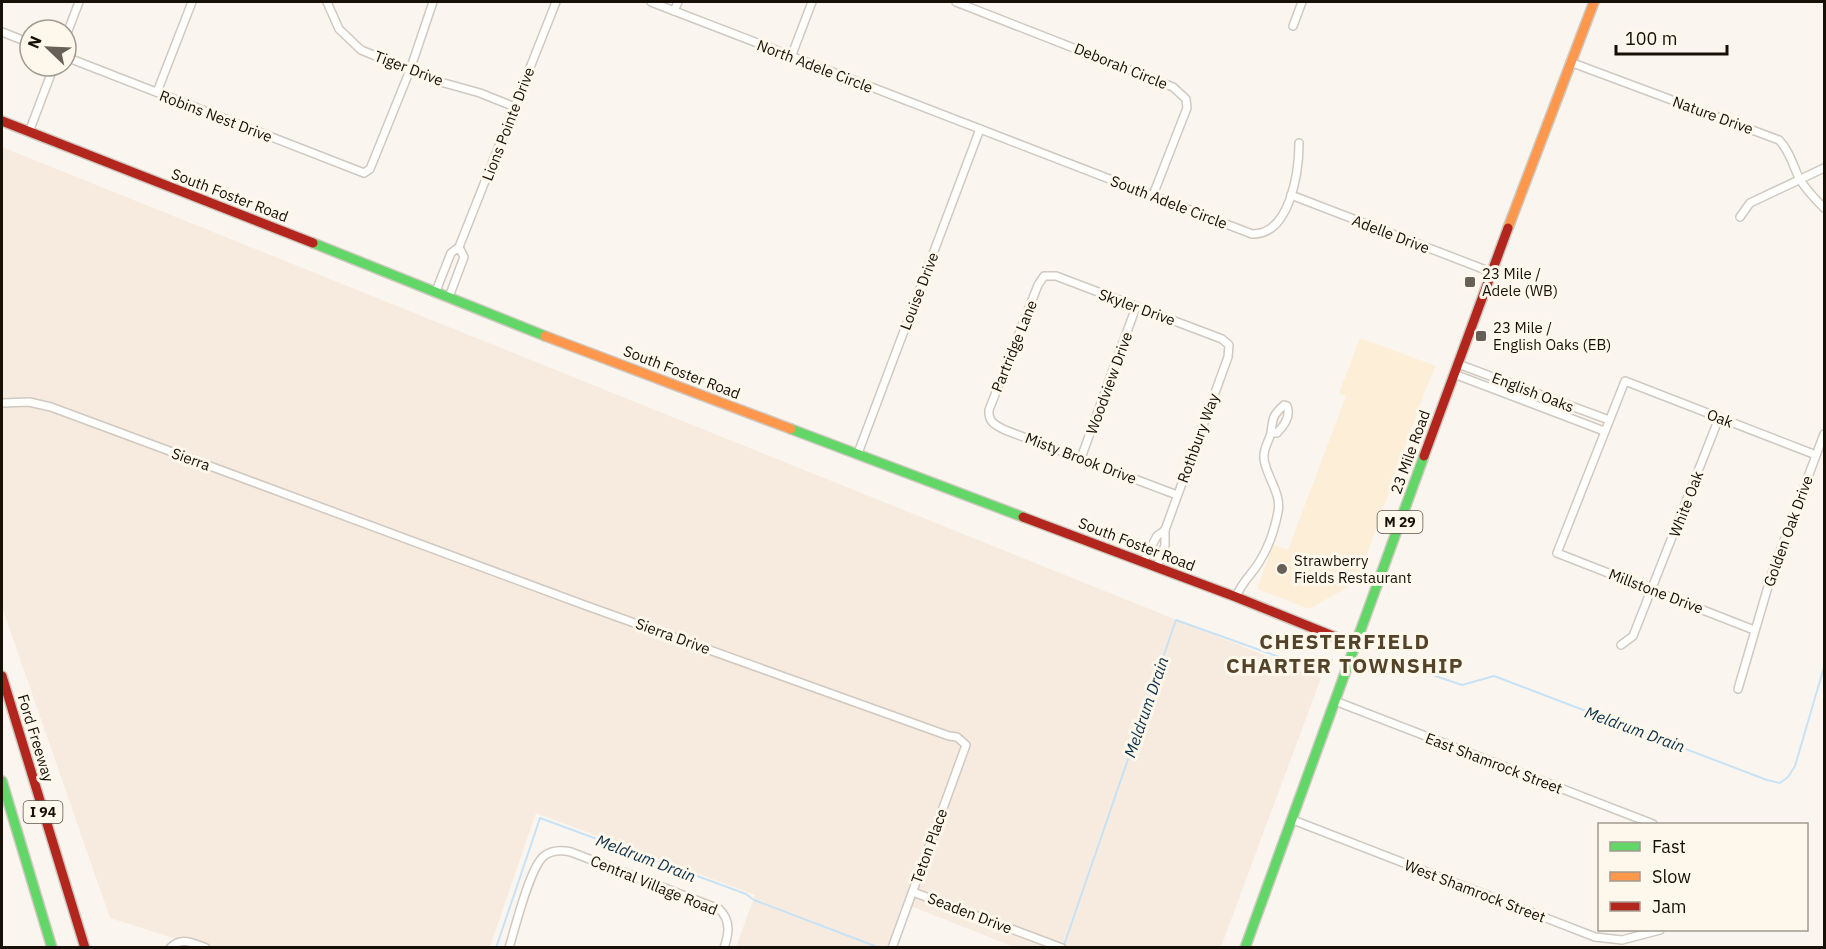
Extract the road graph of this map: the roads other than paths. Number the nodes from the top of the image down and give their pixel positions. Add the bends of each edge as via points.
1 (79, 2) edge
2 (192, 2) edge
3 (327, 2) edge
4 (433, 2) edge
5 (556, 2) edge
6 (651, 2) edge
7 (678, 2) edge
8 (812, 2) edge
9 (957, 2) edge
10 (1302, 2) edge
11 (1594, 2) edge
12 (674, 10) junction
13 (73, 18) edge
14 (1293, 26) dead end
15 (2, 32) edge
16 (18, 38) edge
17 (791, 57) junction
18 (78, 62) edge
19 (1570, 62) junction
20 (410, 70) junction
21 (49, 78) edge
22 (157, 92) junction
23 (515, 107) junction
24 (2, 121) edge
25 (980, 129) junction
26 (29, 132) junction
27 (1299, 143) dead end
28 (1824, 168) edge
29 (1800, 180) junction
30 (1153, 195) junction
31 (1291, 195) junction
32 (1824, 208) edge
33 (1740, 217) dead end
34 (459, 247) junction
35 (1491, 272) junction
36 (1044, 276) joint
37 (436, 291) junction
38 (449, 297) junction
39 (1136, 307) junction
40 (1228, 345) joint
41 (1458, 364) junction
42 (1454, 374) junction
43 (2, 403) edge
44 (989, 417) joint
45 (1719, 418) junction
46 (1609, 420) junction
47 (1604, 431) junction
48 (1271, 433) junction
49 (1824, 434) edge
50 (858, 453) junction
51 (1816, 455) junction
52 (1081, 458) junction
53 (1177, 495) junction
54 (379, 528) joint
55 (1165, 530) junction
56 (1143, 562) junction
57 (1157, 567) junction
58 (1653, 590) junction
59 (1236, 597) junction
60 (1754, 630) junction
61 (1355, 645) junction
62 (1621, 645) dead end
63 (2, 676) edge
64 (1738, 690) dead end
65 (1335, 701) junction
66 (966, 745) joint
67 (2, 781) edge
68 (1293, 820) junction
69 (1648, 823) edge
70 (913, 891) junction
71 (1656, 931) edge
72 (170, 947) edge
73 (52, 948) edge
74 (85, 948) edge
75 (206, 948) edge
76 (509, 948) edge
77 (724, 948) edge
78 (892, 948) edge
79 (1062, 948) edge
80 (1245, 948) edge

1 - 13 street
2 - 22 street
3 - 20 street, Tiger Drive via 334,22 361,50
4 - 20 street
5 - 23 street, Lions Pointe Drive
6 - 12 street, North Adele Circle
7 - 12 street
8 - 17 street
9 - 30 street, Deborah Circle via 1128,68 1183,94 1187,108
10 - 14 street
11 - 19 main road, 23 Mile Road / M 29
12 - 17 street, North Adele Circle
15 - 16 street
17 - 25 street, North Adele Circle
18 - 22 street, Robins Nest Drive
19 - 29 street, Nature Drive via 1779,140
19 - 35 main road, 23 Mile Road / M 29
20 - 22 street, Robins Nest Drive via 366,173
20 - 23 street, Tiger Drive
21 - 26 street
23 - 34 street, Lions Pointe Drive
24 - 26 main road, South Foster Road
25 - 30 street, South Adele Circle
25 - 50 street, Louise Drive
26 - 37 main road, South Foster Road
27 - 31 street, South Adele Circle via 1299,166
28 - 29 street
29 - 32 street, Nature Drive
29 - 33 street via 1750,203
30 - 31 street, South Adele Circle via 1252,234 1271,228
31 - 35 street, Adelle Drive
34 - 37 street via 451,253
34 - 38 street via 464,257
35 - 41 main road, 23 Mile Road / M 29
36 - 39 street, Skyler Drive via 1056,276
36 - 44 street, Partridge Lane via 988,410
37 - 38 main road, South Foster Road
38 - 50 main road, South Foster Road
39 - 40 street, Skyler Drive via 1222,339
39 - 52 street, Woodview Drive
40 - 53 street, Rothbury Way via 1228,357
41 - 42 main road, 23 Mile Road / M 29
41 - 46 street, English Oaks
42 - 47 street, English Oaks
42 - 61 main road, 23 Mile Road / M 29
43 - 54 street, Sierra via 29,402 51,407
44 - 52 street, Misty Brook Drive via 994,425 1005,430
45 - 46 street, Oak via 1625,381
45 - 51 street, Oak
45 - 58 street, White Oak
46 - 47 street
47 - 58 street, Millstone Drive via 1557,553
48 - 48 street via 1271,422 1284,405 1288,409 1286,420 1280,430
48 - 59 street via 1264,458 1279,510 1261,559
49 - 51 street, Golden Oak Drive
50 - 56 main road, South Foster Road
51 - 60 street, Golden Oak Drive
52 - 53 street, Misty Brook Drive
53 - 55 street, Rothbury Way
54 - 66 street, Sierra Drive via 957,737
55 - 56 street, Rothbury Way via 1157,536
55 - 57 street, Rothbury Way via 1165,545
56 - 57 main road, South Foster Road
57 - 59 main road, South Foster Road
58 - 60 street, Millstone Drive
58 - 62 street, White Oak via 1633,636
59 - 61 main road, South Foster Road
60 - 64 street, Golden Oak Drive
61 - 65 main road, 23 Mile Road / M 29
63 - 74 main road, Ford Freeway / I 94
65 - 68 main road, 23 Mile Road / M 29
65 - 69 street, East Shamrock Street
66 - 70 street, Teton Place
67 - 73 main road, I 94
68 - 71 street, West Shamrock Street via 1595,937 1622,940
68 - 80 main road, 23 Mile Road / M 29
70 - 78 street, Teton Place
70 - 79 street, Seaden Drive
72 - 75 street via 183,940
76 - 77 street, Central Village Road via 534,870 541,859 563,850 713,906 723,913 727,923

